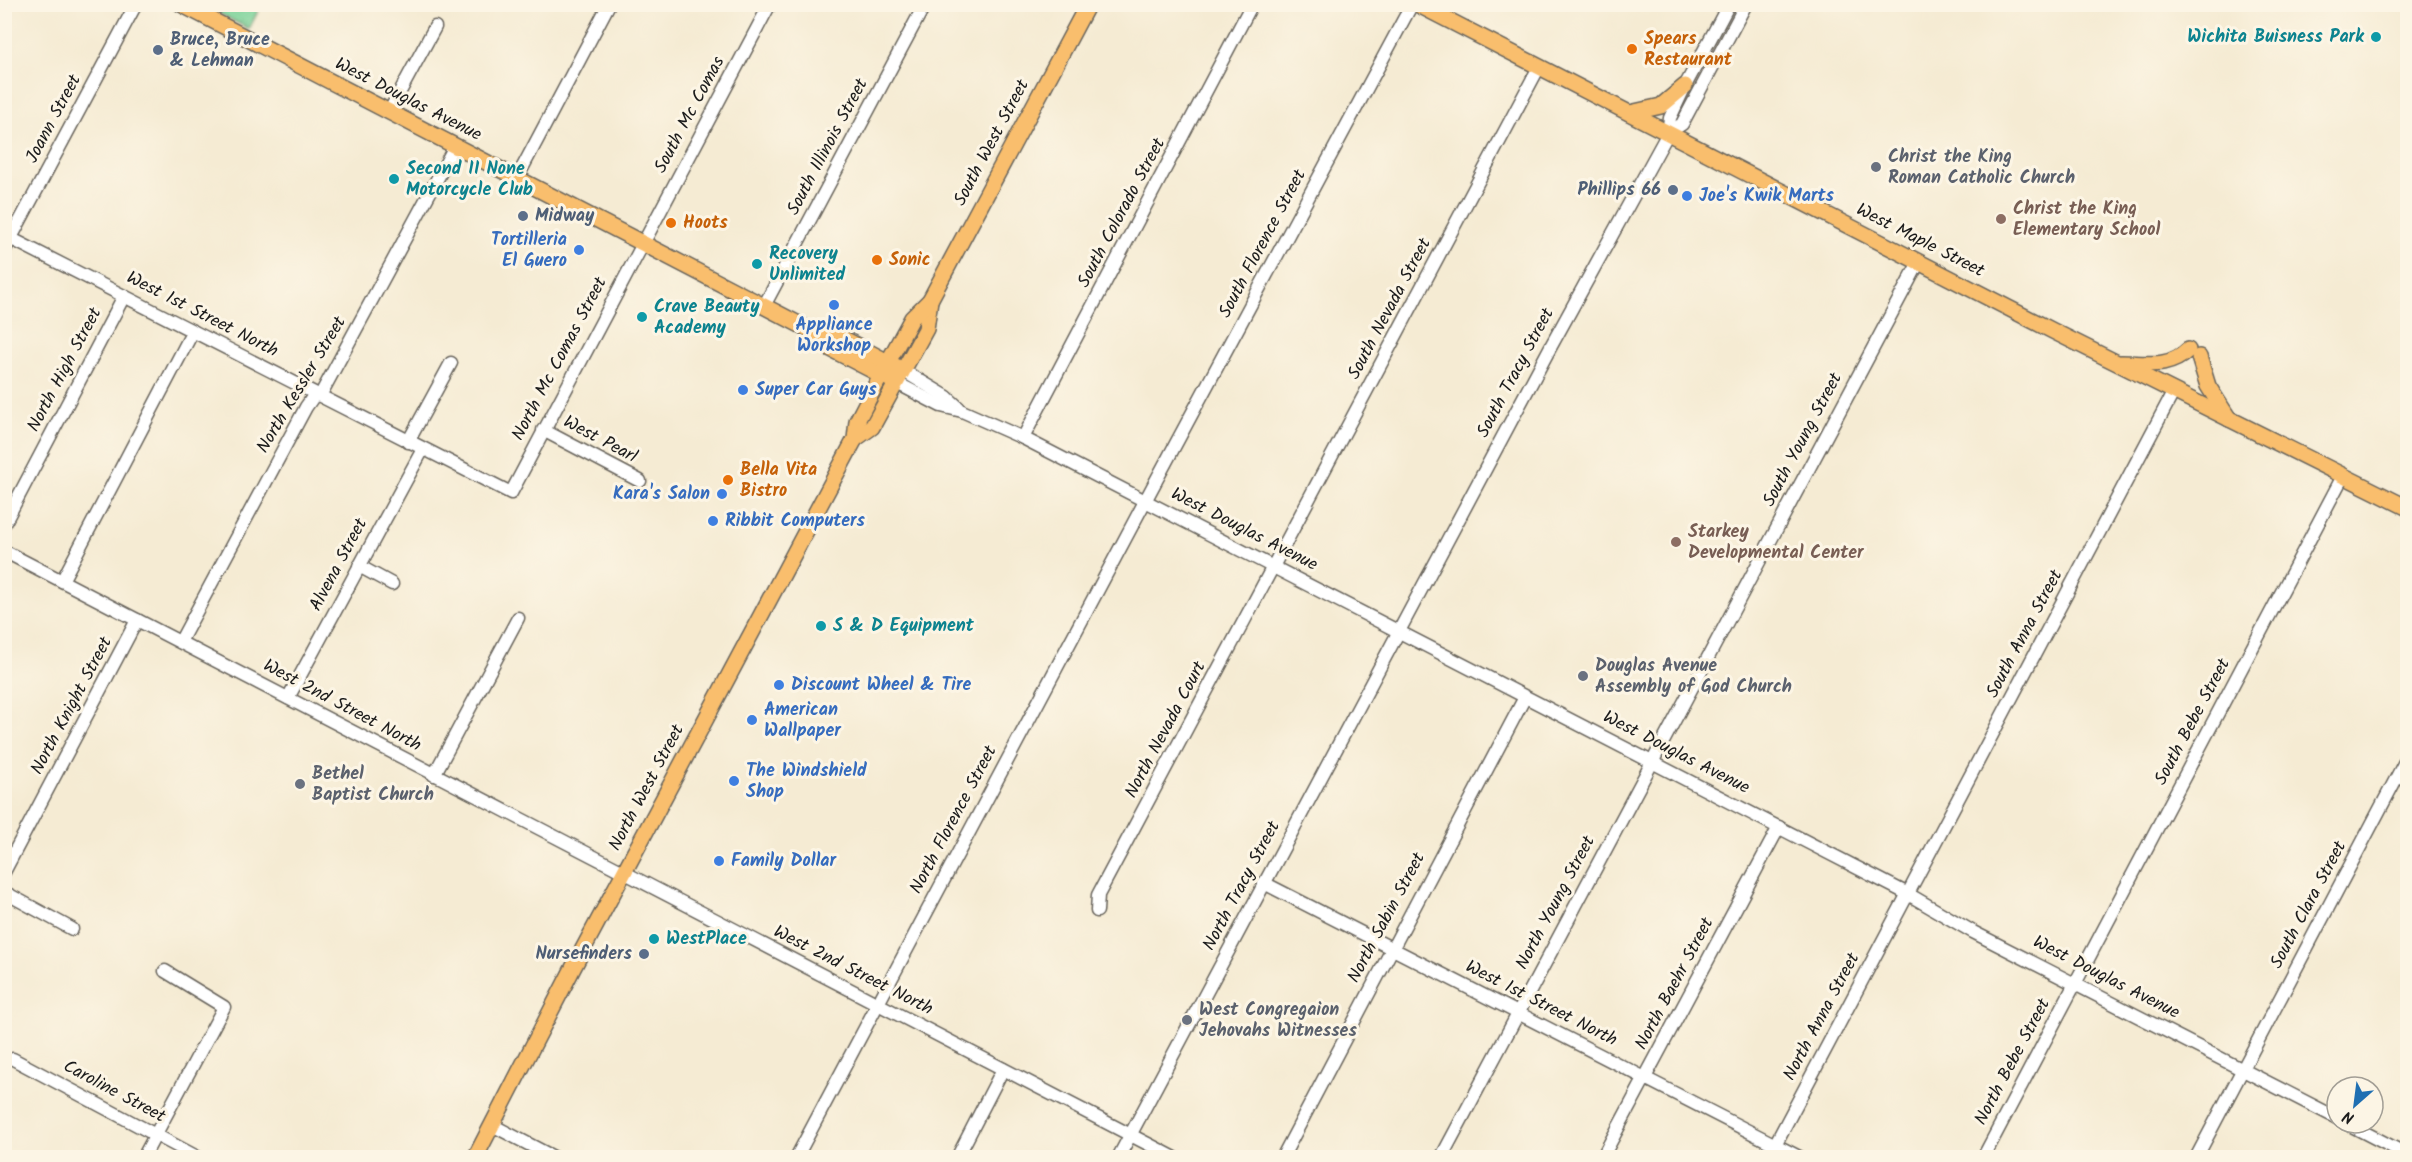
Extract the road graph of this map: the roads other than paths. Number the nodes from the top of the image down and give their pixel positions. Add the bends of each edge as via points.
1 (136, 4) edge
2 (181, 4) edge
3 (609, 4) edge
4 (770, 4) edge
5 (924, 4) edge
6 (1089, 4) edge
7 (1252, 4) edge
8 (1412, 4) edge
9 (1417, 4) edge
10 (1729, 4) edge
11 (1746, 4) edge
12 (435, 27) dead end
13 (1539, 67) junction
14 (1685, 86) junction
15 (389, 112) junction
16 (1630, 113) junction
17 (1668, 133) junction
18 (455, 146) junction
19 (517, 178) junction
20 (8, 237) edge
21 (642, 243) junction
22 (4, 250) edge
23 (1919, 262) junction
24 (124, 296) junction
25 (930, 300) junction
26 (764, 306) junction
27 (193, 331) junction
28 (2116, 362) junction
29 (451, 363) dead end
30 (885, 368) junction
31 (899, 376) junction
32 (2174, 391) junction
33 (318, 395) junction
34 (2229, 419) junction
35 (543, 430) junction
36 (1023, 438) junction
37 (855, 439) junction
38 (408, 442) junction
39 (423, 449) junction
40 (2343, 476) junction
41 (640, 481) dead end
42 (511, 493) joint
43 (1145, 501) junction
44 (2408, 508) edge
45 (4, 524) edge
46 (4, 551) edge
47 (359, 566) junction
48 (1273, 567) junction
49 (62, 581) junction
50 (392, 584) dead end
51 (518, 618) dead end
52 (137, 620) junction
53 (1398, 632) junction
54 (180, 642) junction
55 (1525, 697) junction
56 (288, 698) junction
57 (2408, 756) edge
58 (1652, 762) junction
59 (434, 775) junction
60 (1779, 827) junction
61 (4, 872) edge
62 (624, 873) junction
63 (1264, 883) junction
64 (4, 892) edge
65 (1908, 894) junction
66 (1097, 911) dead end
67 (72, 929) dead end
68 (1391, 948) junction
69 (165, 971) dead end
70 (2075, 984) junction
71 (877, 1004) junction
72 (1518, 1013) junction
73 (13, 1059) dead end
74 (1003, 1069) junction
75 (2242, 1070) junction
76 (1646, 1078) junction
77 (2325, 1112) edge
78 (492, 1125) junction
79 (156, 1134) junction
80 (1130, 1135) junction
81 (2369, 1135) edge
82 (1775, 1144) junction
83 (2408, 1155) edge
84 (143, 1158) edge
85 (199, 1158) edge
86 (475, 1158) edge
87 (555, 1158) edge
88 (796, 1158) edge
89 (957, 1158) edge
90 (1118, 1158) edge
91 (1175, 1158) edge
92 (1282, 1158) edge
93 (1441, 1158) edge
94 (1602, 1158) edge
95 (1768, 1158) edge
96 (1801, 1158) edge
97 (1983, 1158) edge
98 (2196, 1158) edge

1 - 20 street, Joann Street
2 - 15 main road, West Douglas Avenue
3 - 19 street
4 - 21 street, South Mc Comas
5 - 26 street, South Illinois Street
6 - 25 main road, South West Street
7 - 36 street, South Colorado Street
8 - 43 street, South Florence Street
9 - 13 main road, West Maple Street
10 - 14 street, South Tracy Street
11 - 17 street, South Tracy Street via 1682,124
12 - 15 street
13 - 16 main road, West Maple Street
13 - 48 street, South Nevada Street
14 - 16 main road via 1661,106
14 - 17 street, South Tracy Street via 1670,118
15 - 18 main road, West Douglas Avenue
16 - 17 main road, West Maple Street
17 - 23 main road, West Maple Street
17 - 53 street, South Tracy Street
18 - 19 main road, West Douglas Avenue
18 - 33 street, North Kessler Street
19 - 21 main road, West Douglas Avenue
20 - 22 street, Joann Street
20 - 24 street, West 1st Street North
21 - 26 main road, West Douglas Avenue
21 - 35 street, North Mc Comas Street
23 - 28 main road, West Maple Street
23 - 58 street, South Young Street
24 - 27 street, West 1st Street North
24 - 45 street, North High Street
25 - 30 main road, South West Street via 912,318
25 - 31 main road, South West Street via 926,329
26 - 30 main road, West Douglas Avenue via 810,330 831,349
27 - 33 street, West 1st Street North
27 - 49 street
28 - 32 main road, West Maple Street
28 - 34 main road via 2163,364 2194,353 2208,386
29 - 38 street
30 - 31 main road, West Douglas Avenue
30 - 37 main road, North West Street via 856,421
31 - 36 street, West Douglas Avenue via 941,406
31 - 37 main road, North West Street via 872,427
32 - 34 main road, West Maple Street
32 - 65 street, South Anna Street
33 - 38 street, West 1st Street North
33 - 54 street, North Kessler Street via 306,407
34 - 40 main road, West Maple Street
35 - 41 street, West Pearl
35 - 42 street, North Mc Comas Street
36 - 43 street, West Douglas Avenue
37 - 62 main road, North West Street
38 - 39 street, West 1st Street North
39 - 42 street, West 1st Street North
39 - 47 street, Alvena Street
40 - 44 main road, West Maple Street
40 - 70 street, South Bebe Street
43 - 48 street, West Douglas Avenue
43 - 71 street, North Florence Street
46 - 49 street, West 2nd Street North
47 - 50 street
47 - 56 street, Alvena Street
48 - 53 street, West Douglas Avenue
48 - 66 street, North Nevada Court via 1098,895
49 - 52 street, West 2nd Street North
51 - 59 street
52 - 54 street, West 2nd Street North
52 - 61 street, North Knight Street
53 - 55 street, West Douglas Avenue
53 - 63 street, North Tracy Street
54 - 56 street, West 2nd Street North
55 - 58 street, West Douglas Avenue
55 - 68 street, North Sabin Street
56 - 59 street, West 2nd Street North
57 - 75 street, South Clara Street
58 - 60 street, West Douglas Avenue
58 - 72 street, North Young Street
59 - 62 street, West 2nd Street North
60 - 65 street, West Douglas Avenue
60 - 76 street, North Baehr Street
62 - 71 street, West 2nd Street North
62 - 78 main road, North West Street
63 - 68 street, West 1st Street North
63 - 80 street, North Tracy Street
64 - 67 street
65 - 70 street, West Douglas Avenue
65 - 82 street, North Anna Street
68 - 72 street, West 1st Street North
68 - 92 street, North Sabin Street
69 - 79 street via 224,1007
70 - 75 street, West Douglas Avenue
70 - 97 street, North Bebe Street
71 - 74 street, West 2nd Street North
71 - 88 street, North Florence Street
72 - 76 street, West 1st Street North
72 - 93 street, North Young Street
73 - 79 street, Caroline Street
74 - 80 street, West 2nd Street North
74 - 89 street
75 - 77 street, West Douglas Avenue
75 - 98 street, South Clara Street
76 - 82 street, West 1st Street North
76 - 94 street, North Baehr Street
78 - 86 main road, North West Street
78 - 87 street
79 - 84 street
79 - 85 street, Caroline Street
80 - 90 street, North Tracy Street
80 - 91 street, West 2nd Street North
81 - 83 street
82 - 95 street, North Anna Street
82 - 96 street, West 1st Street North

